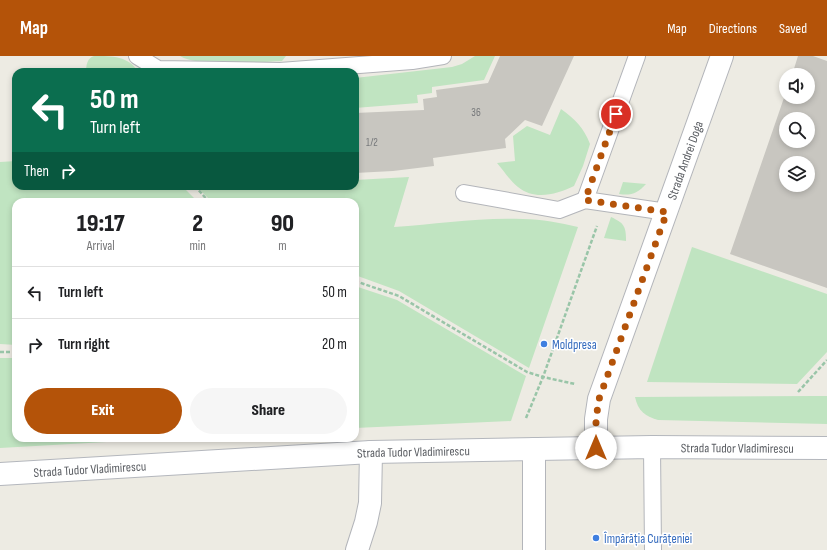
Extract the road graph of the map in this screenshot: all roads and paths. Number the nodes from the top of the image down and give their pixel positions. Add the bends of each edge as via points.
1 (137, 56) edge
2 (443, 56) edge
3 (637, 56) edge
4 (722, 56) edge
5 (156, 68) edge
6 (324, 68) edge
7 (198, 190) edge
8 (464, 193) dead end
9 (206, 198) edge
10 (585, 200) junction
11 (667, 212) junction
12 (359, 282) edge
13 (0, 352) edge
14 (12, 352) edge
15 (827, 360) edge
16 (543, 377) junction
17 (575, 384) dead end
18 (798, 392) dead end
19 (526, 418) dead end
20 (652, 447) junction
21 (596, 448) junction
22 (827, 448) edge
23 (534, 449) junction
24 (372, 452) junction
25 (0, 474) edge
26 (357, 550) edge
27 (534, 550) edge
28 (653, 550) edge

1 - 5 lane
2 - 6 lane via 412,62
3 - 10 lane
4 - 11 main road, Strada Andrei Doga
7 - 9 path
8 - 10 lane via 559,210
10 - 11 lane
11 - 21 main road, Strada Andrei Doga via 599,399
12 - 16 path via 399,296 527,372
13 - 14 path
15 - 18 path
16 - 17 path
16 - 19 path
20 - 21 main road, Strada Tudor Vladimirescu
20 - 22 main road, Strada Tudor Vladimirescu
20 - 28 lane
21 - 23 main road, Strada Tudor Vladimirescu
23 - 24 main road, Strada Tudor Vladimirescu
23 - 27 main road
24 - 25 main road, Strada Tudor Vladimirescu
24 - 26 main road via 370,503

